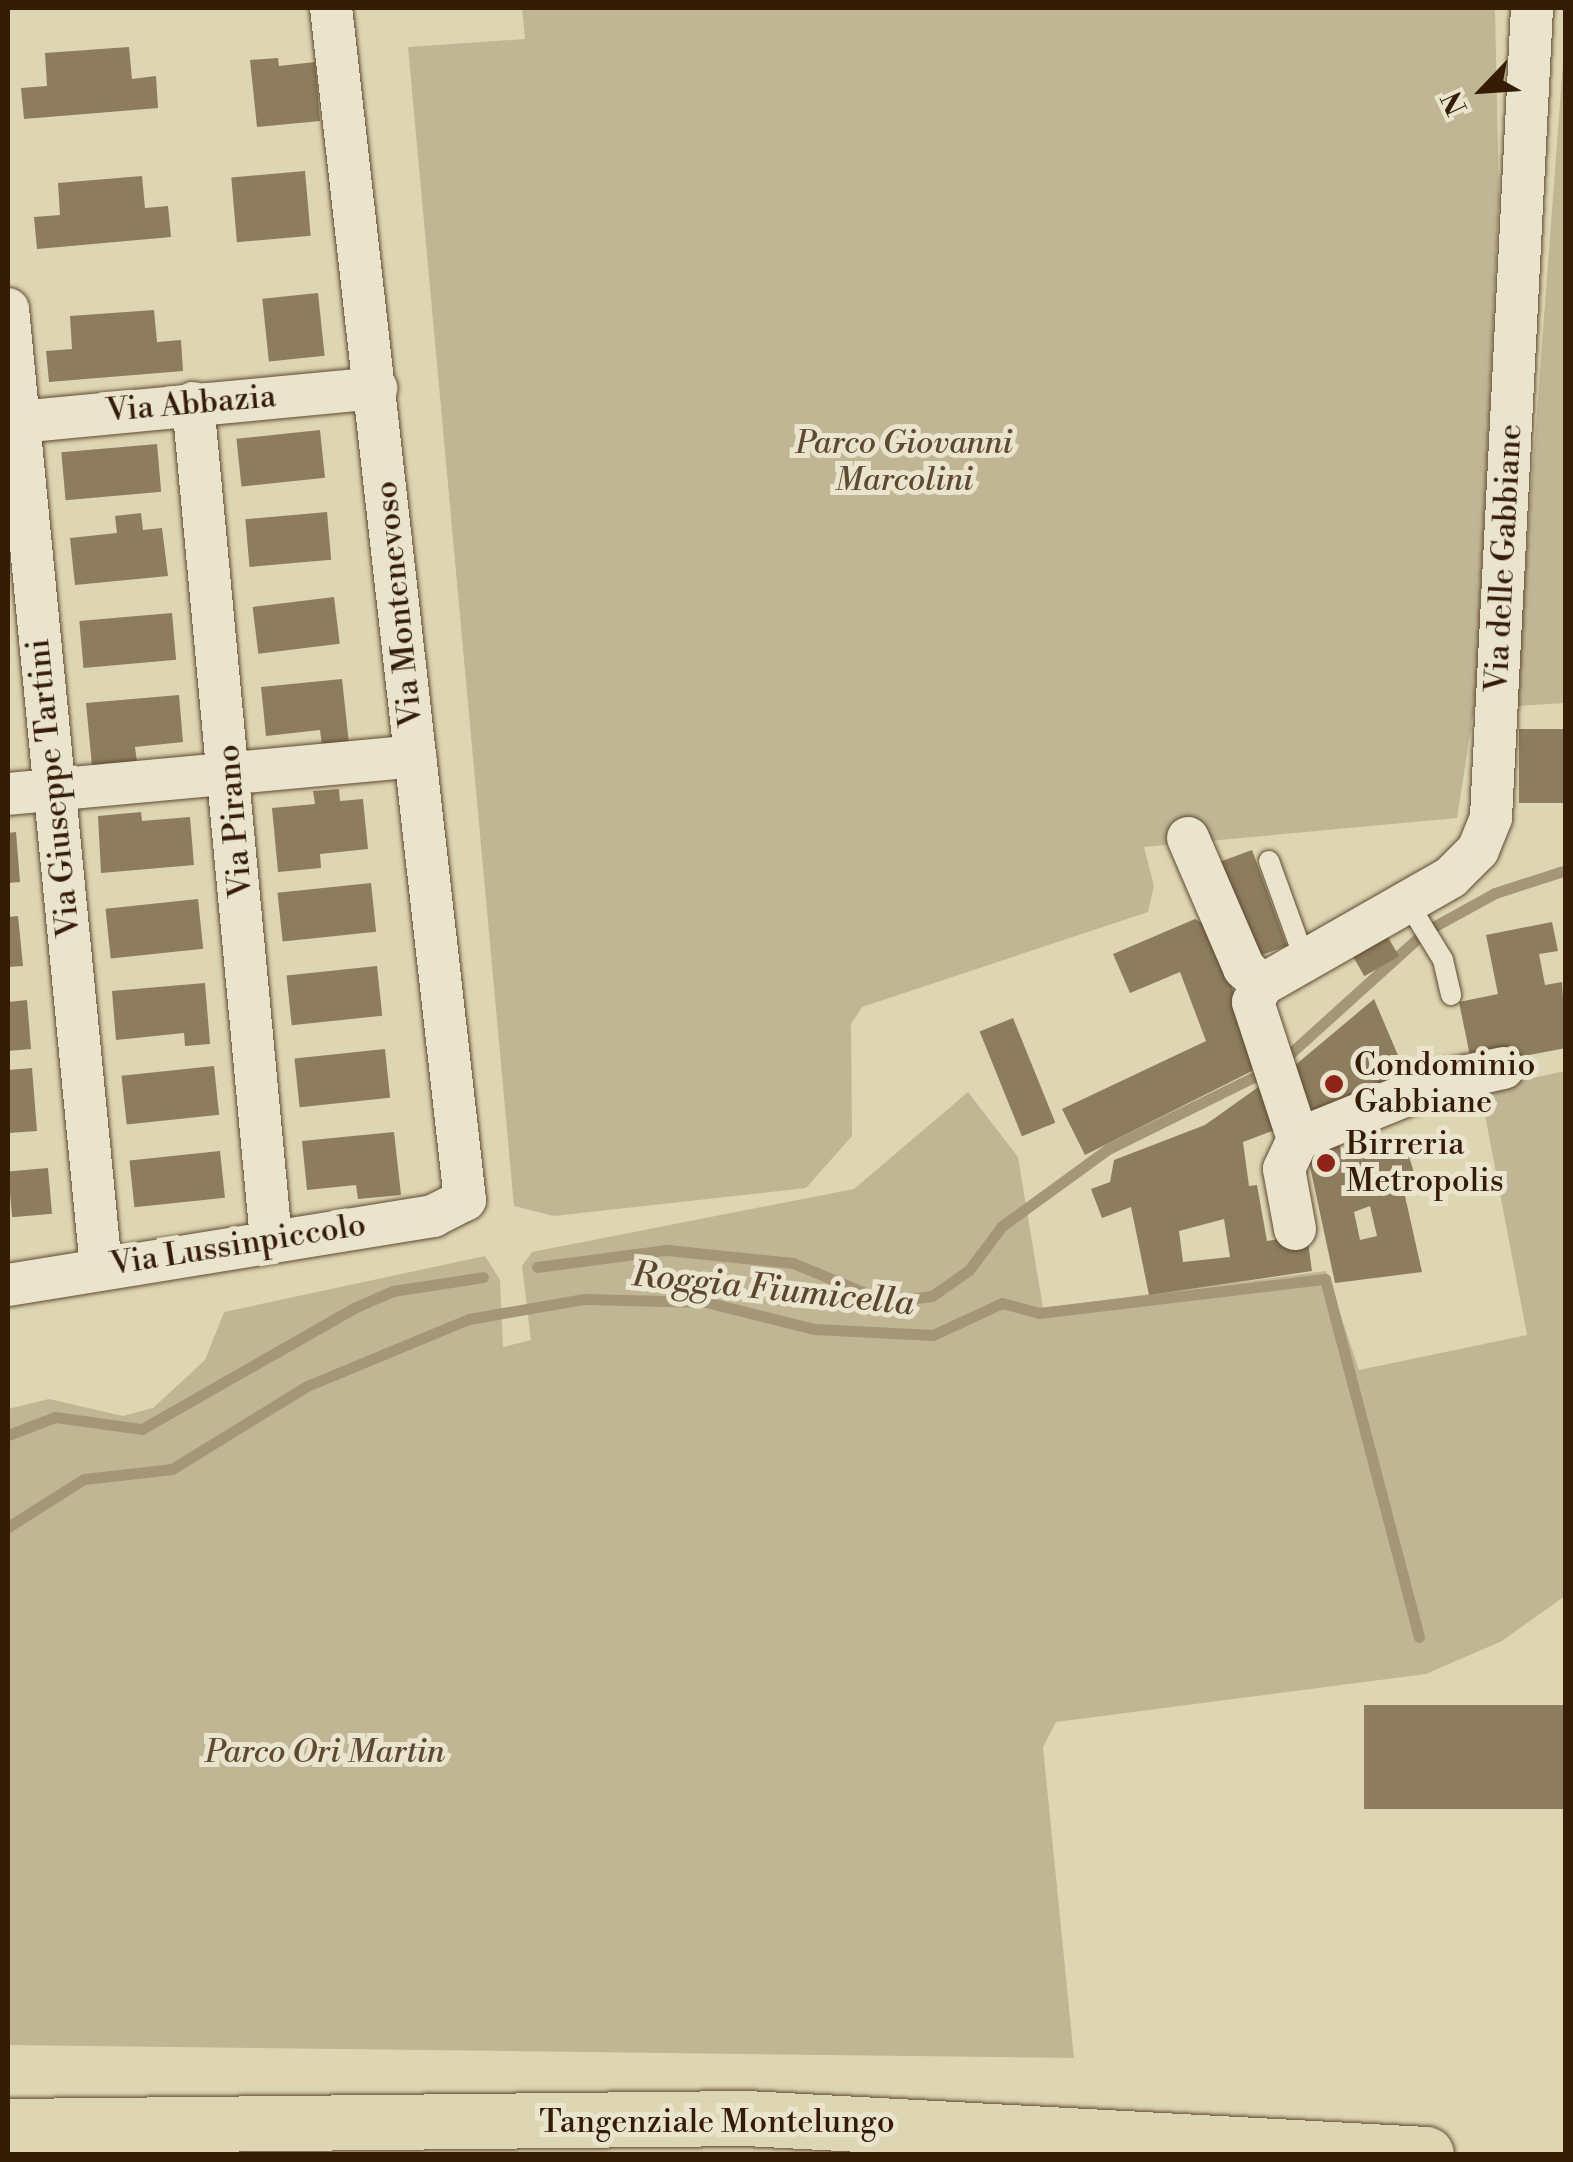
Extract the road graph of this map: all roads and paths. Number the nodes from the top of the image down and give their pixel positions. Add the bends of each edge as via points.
1 (331, 8) edge
2 (1532, 8) edge
3 (8, 309) edge
4 (376, 388) junction
5 (194, 403) junction
6 (13, 422) edge
7 (416, 756) junction
8 (231, 774) junction
9 (54, 789) junction
10 (8, 794) edge
11 (1188, 838) dead end
12 (1269, 861) dead end
13 (1408, 903) junction
14 (1306, 965) junction
15 (1262, 985) junction
16 (1451, 995) dead end
17 (1502, 1068) dead end
18 (1298, 1140) junction
19 (465, 1200) joint
20 (1295, 1229) dead end
21 (271, 1239) junction
22 (101, 1267) junction
23 (8, 1284) edge
24 (8, 2126) edge
25 (1426, 2154) edge

1 - 4 street, Via Montenevoso
2 - 13 street, Via delle Gabbiane via 1491,817 1478,850
3 - 6 street, Via Giuseppe Tartini
4 - 5 street, Via Abbazia
4 - 7 street, Via Montenevoso
5 - 6 street, Via Abbazia
5 - 8 street, Via Pirano
6 - 9 street, Via Giuseppe Tartini
7 - 8 street
7 - 19 street, Via Montenevoso
8 - 9 street
8 - 21 street, Via Pirano
9 - 10 street
9 - 22 street, Via Giuseppe Tartini
11 - 15 street via 1244,968
12 - 14 lane
13 - 14 street, Via delle Gabbiane
13 - 16 lane via 1443,960
14 - 15 street, Via delle Gabbiane
15 - 18 street via 1253,1002
17 - 18 street via 1438,1082
18 - 20 street via 1284,1169
19 - 21 street, Via Lussinpiccolo via 433,1216
21 - 22 street, Via Lussinpiccolo
22 - 23 street, Via Lussinpiccolo
24 - 25 highway, Tangenziale Montelungo via 746,2118

